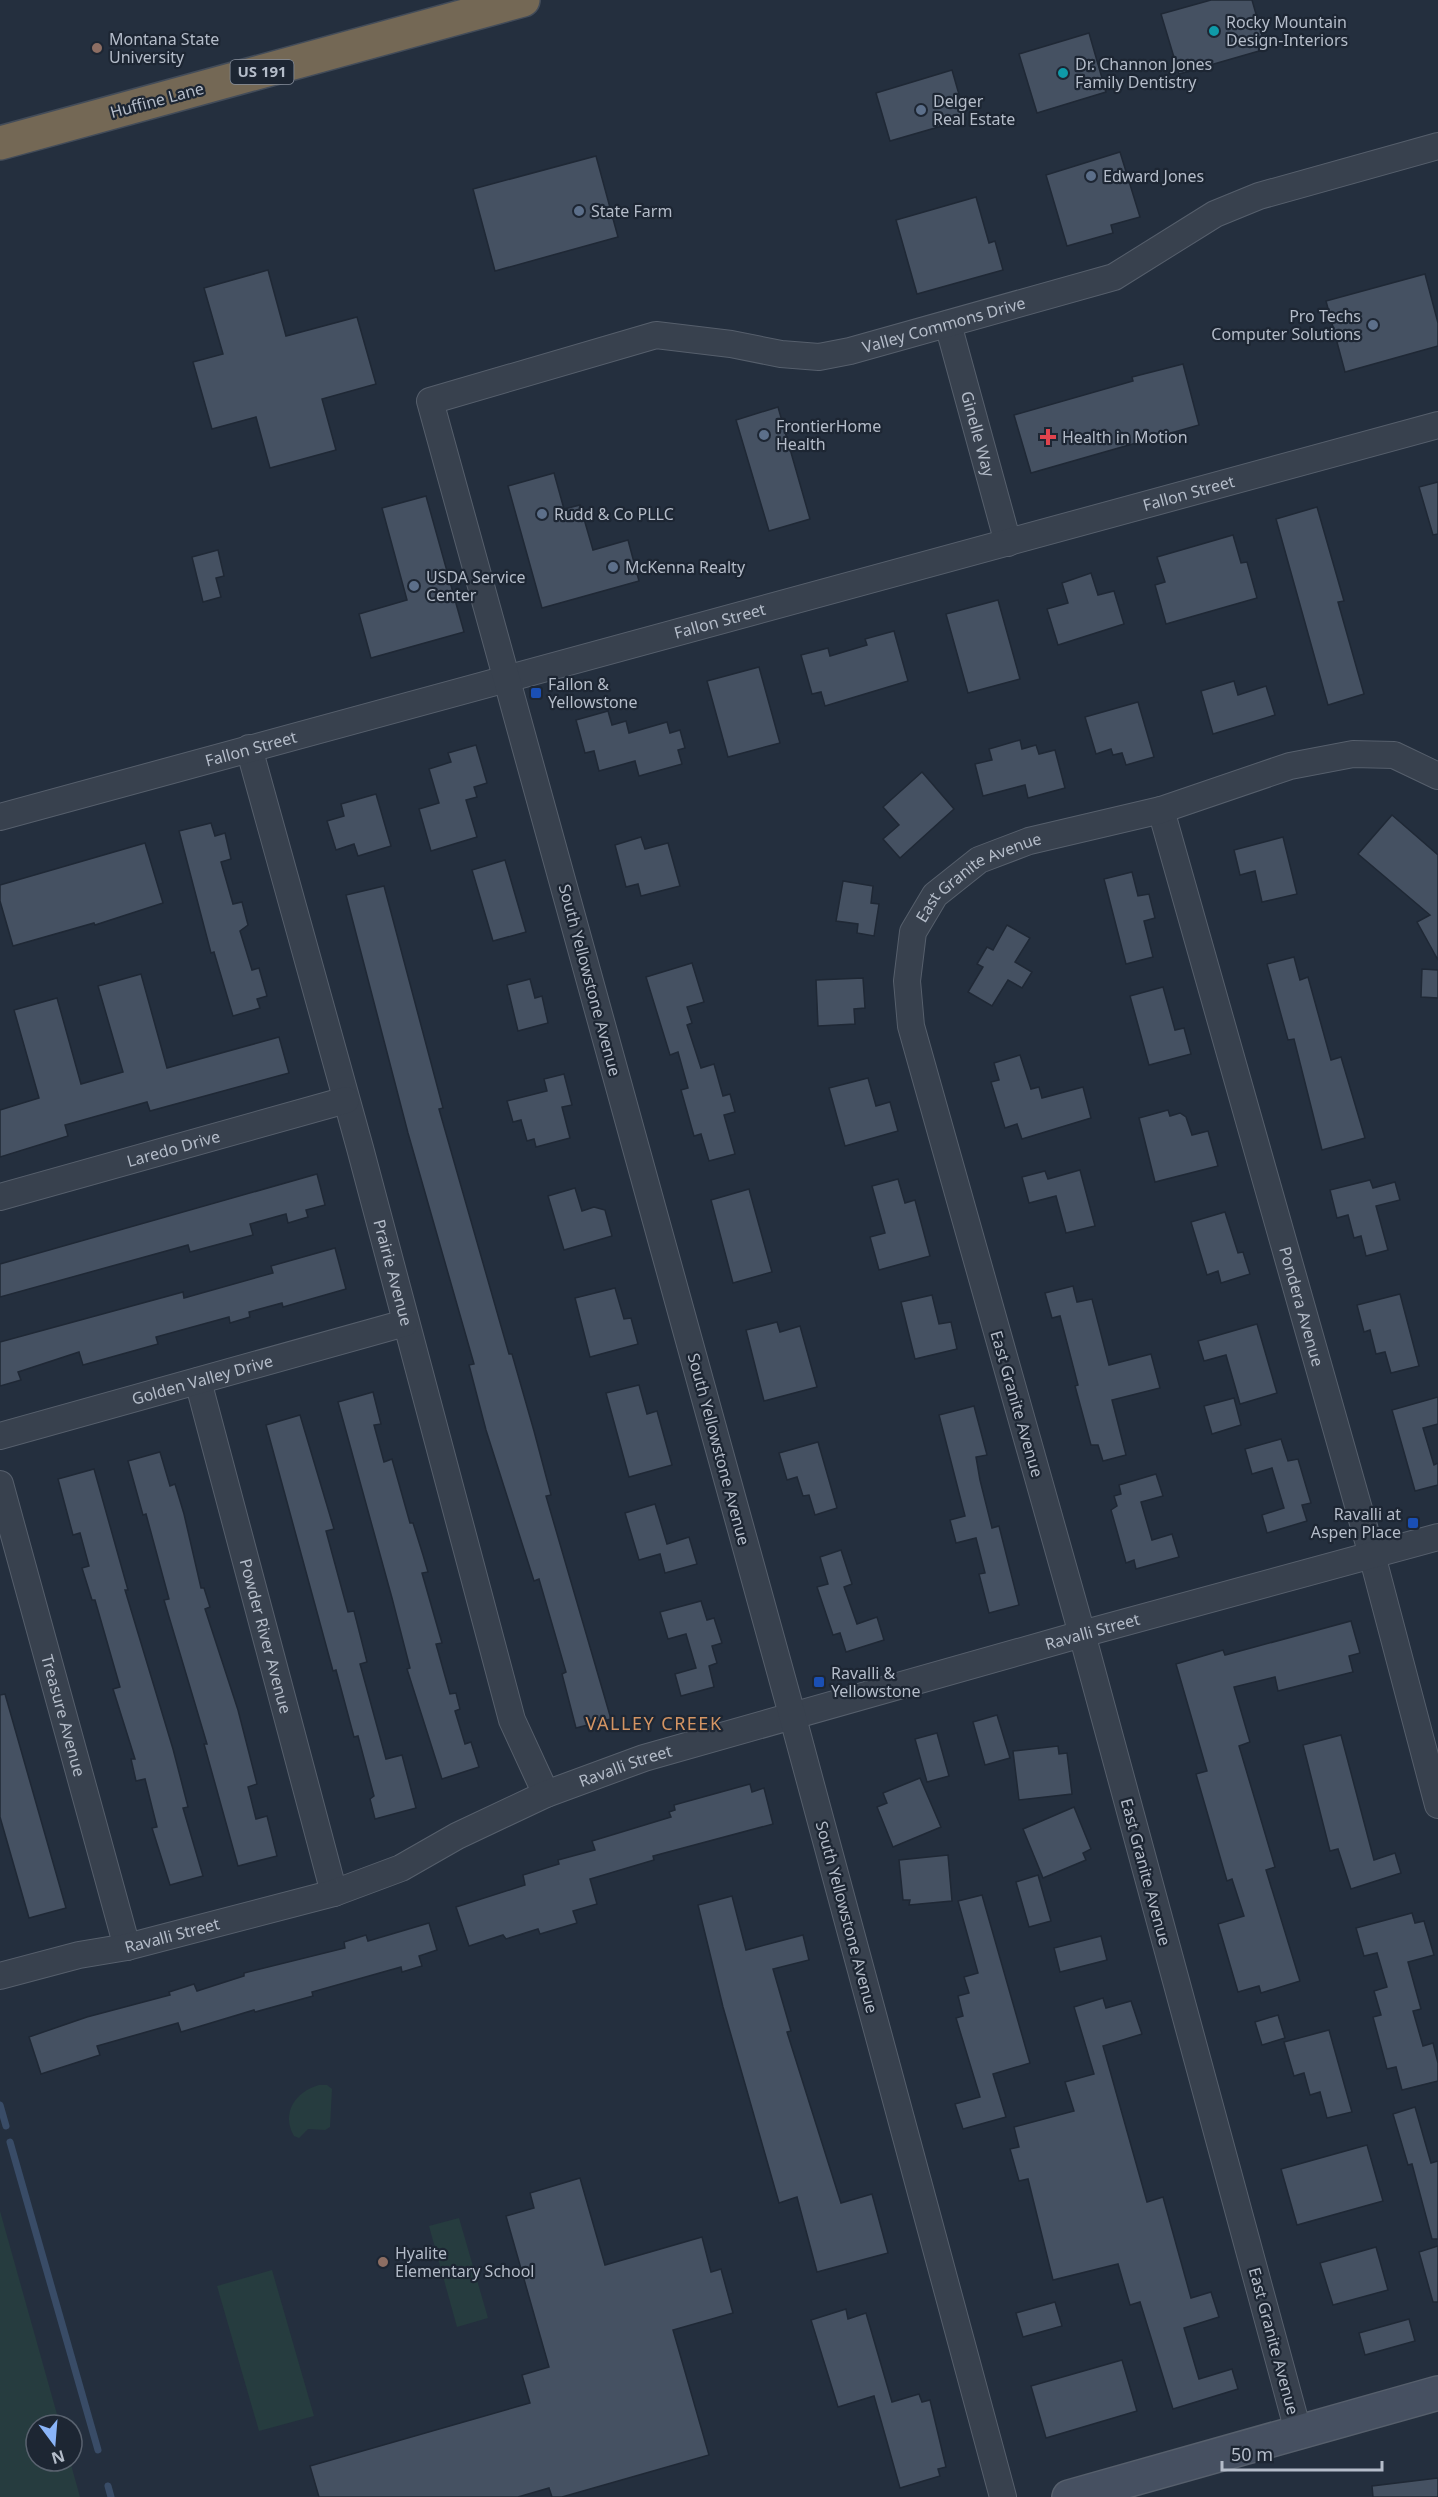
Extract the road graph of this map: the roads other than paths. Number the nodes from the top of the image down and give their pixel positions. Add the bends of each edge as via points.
1 (523, 0) edge
2 (0, 143) edge
3 (1438, 146) edge
4 (948, 324) junction
5 (430, 401) joint
6 (1438, 424) edge
7 (1008, 543) junction
8 (508, 679) junction
9 (249, 748) junction
10 (1438, 776) edge
11 (1161, 810) junction
12 (1, 813) edge
13 (346, 1100) junction
14 (0, 1197) edge
15 (405, 1323) junction
16 (198, 1381) junction
17 (0, 1436) edge
18 (0, 1484) edge
19 (1438, 1537) edge
20 (1372, 1555) junction
21 (1082, 1634) junction
22 (793, 1718) junction
23 (546, 1794) junction
24 (1438, 1805) edge
25 (334, 1893) junction
26 (127, 1947) junction
27 (0, 1976) edge
28 (1438, 2393) edge
29 (1298, 2431) junction
30 (1003, 2497) edge
31 (1069, 2497) edge

1 - 2 highway, Huffine Lane / US 191
3 - 4 street, Valley Commons Drive via 1259,196 1215,214 1114,277
4 - 5 street, Valley Commons Drive via 819,357 656,335
4 - 7 street, Ginelle Way
5 - 8 street, South Yellowstone Avenue
6 - 7 street, Fallon Street
7 - 8 street, Fallon Street
8 - 9 street, Fallon Street
8 - 22 street, South Yellowstone Avenue
9 - 12 street, Fallon Street
9 - 13 street, Prairie Avenue
10 - 11 street, East Granite Avenue via 1394,755 1353,754 1290,765
11 - 20 street, Pondera Avenue
11 - 21 street, East Granite Avenue via 1029,841 979,860 935,895 918,923 913,932 907,981 911,1026
13 - 14 street, Laredo Drive
13 - 15 street, Prairie Avenue
15 - 16 street, Golden Valley Drive
15 - 23 street, Prairie Avenue via 512,1720
16 - 17 street, Golden Valley Drive
16 - 25 street, Powder River Avenue
18 - 26 street, Treasure Avenue
19 - 20 street, Ravalli Street
20 - 21 street, Ravalli Street
20 - 24 street, Pondera Avenue
21 - 22 street, Ravalli Street
21 - 29 street, East Granite Avenue
22 - 23 street, Ravalli Street via 644,1758
22 - 30 street, South Yellowstone Avenue
23 - 25 street, Ravalli Street via 457,1836 401,1868
25 - 26 street, Ravalli Street
26 - 27 street, Ravalli Street via 79,1954
28 - 29 street
29 - 31 street

